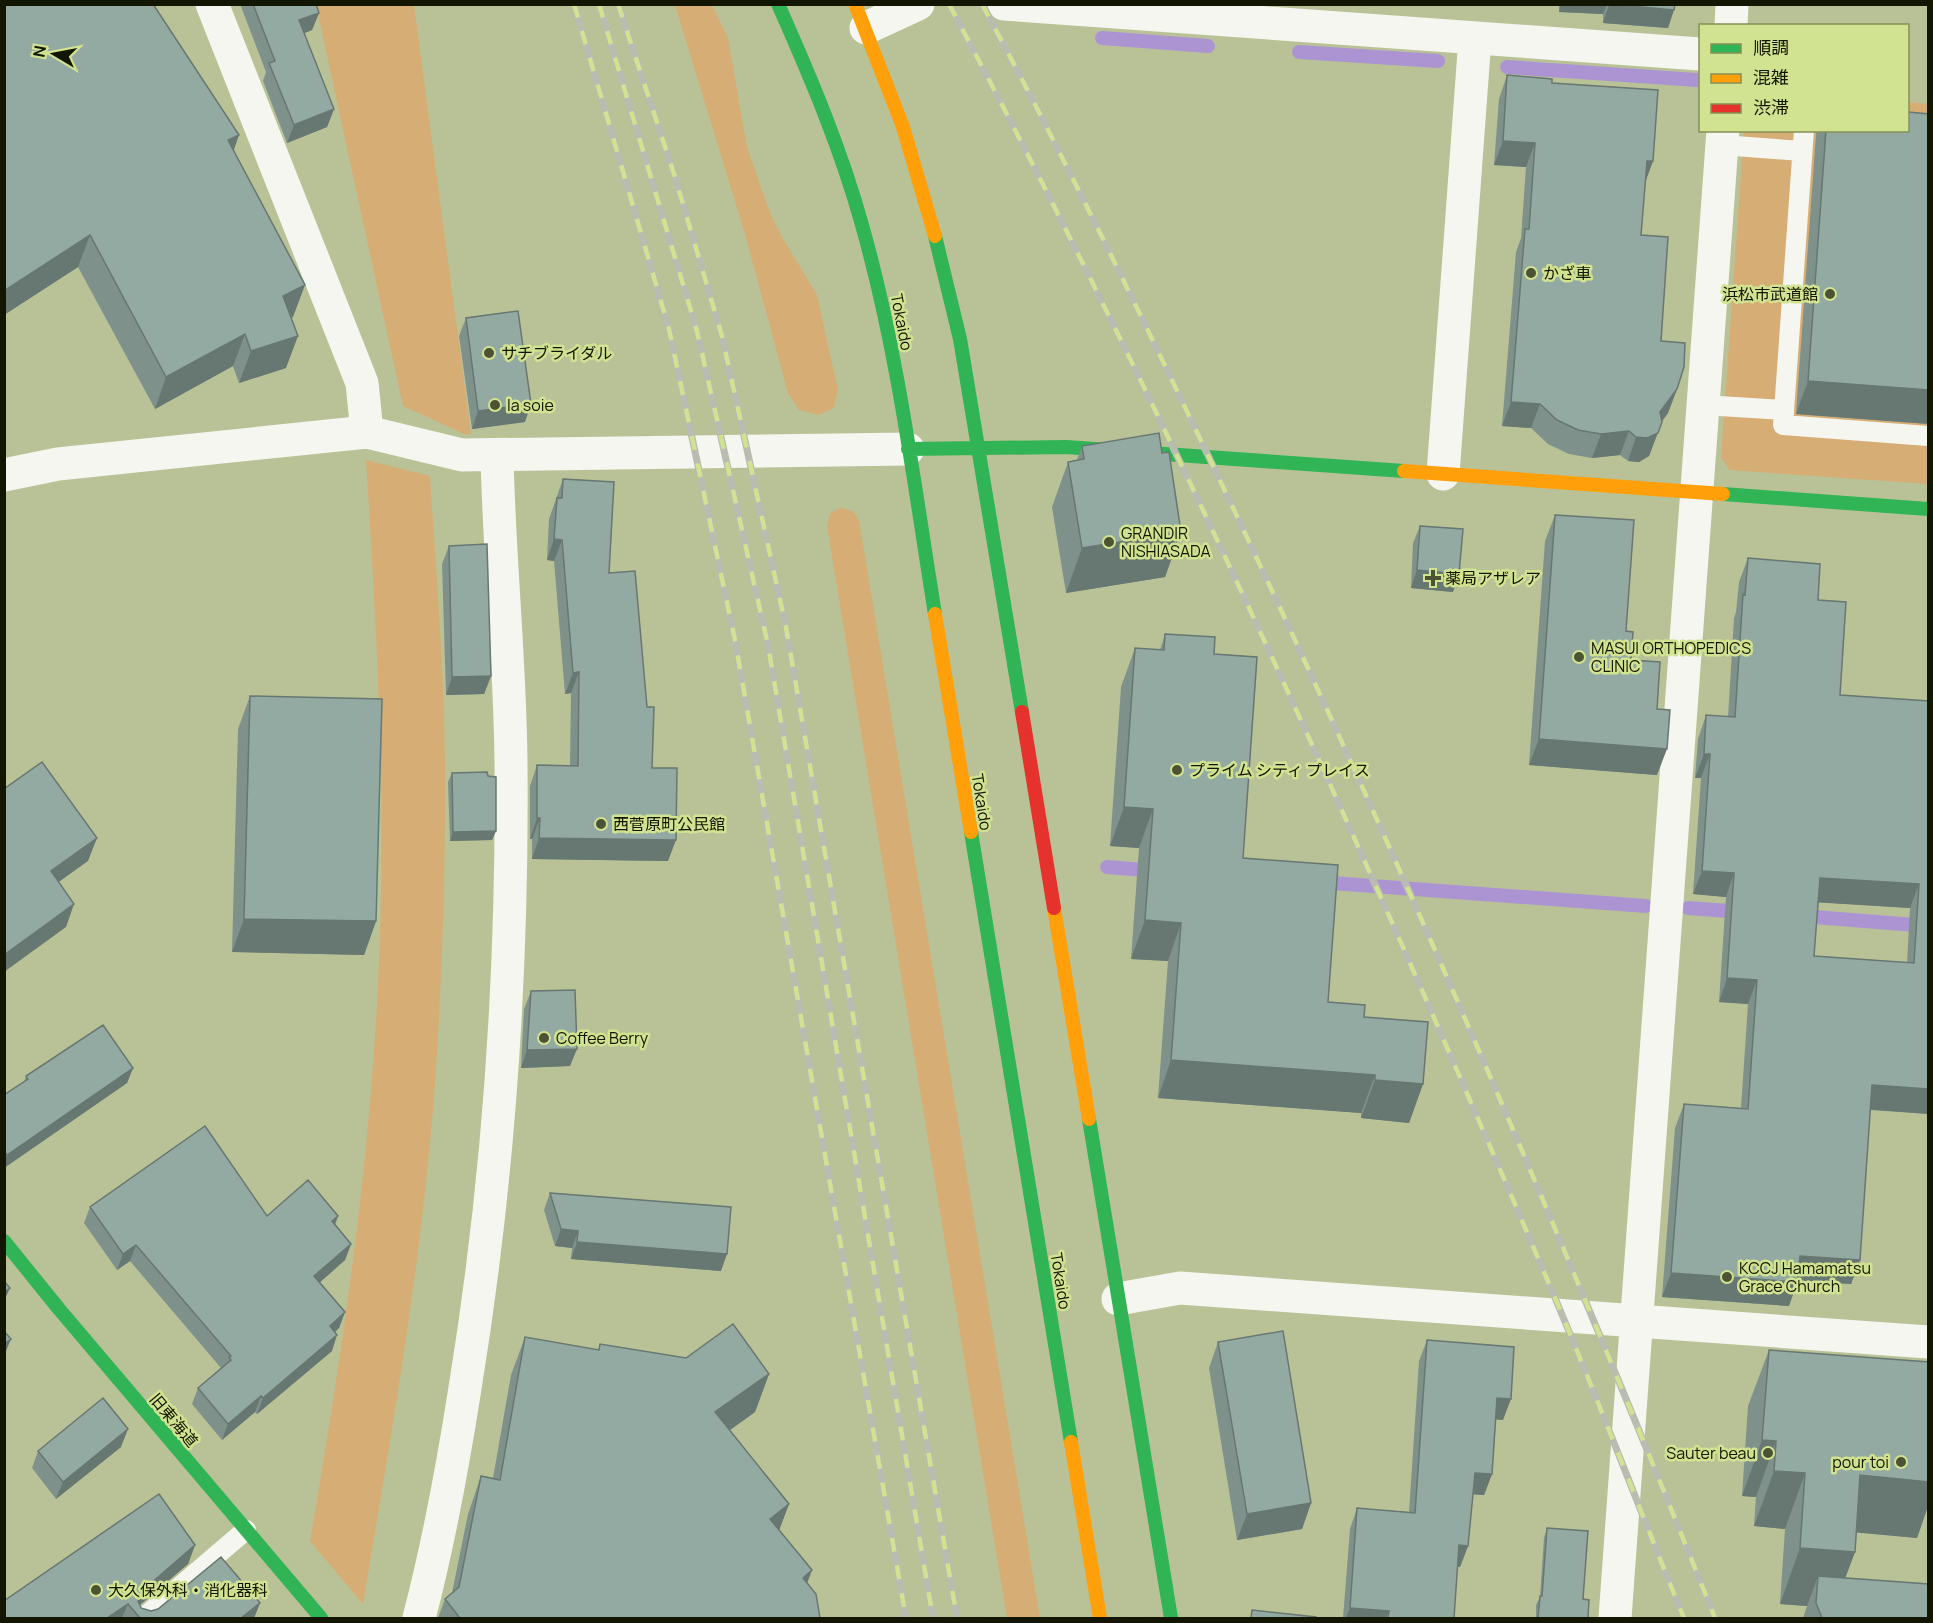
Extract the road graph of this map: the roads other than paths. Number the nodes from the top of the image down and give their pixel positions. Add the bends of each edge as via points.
1 (212, 4) edge
2 (778, 4) edge
3 (918, 4) edge
4 (1004, 4) edge
5 (1732, 4) edge
6 (861, 16) edge
7 (1731, 24) edge
8 (1474, 38) junction
9 (1699, 54) edge
10 (1804, 132) edge
11 (1723, 138) edge
12 (1802, 151) junction
13 (1703, 405) junction
14 (1784, 410) junction
15 (367, 432) junction
16 (1929, 436) edge
17 (978, 448) junction
18 (908, 449) junction
19 (497, 455) junction
20 (1443, 474) junction
21 (4, 475) edge
22 (1697, 492) junction
23 (1929, 509) edge
24 (4, 1241) edge
25 (1118, 1299) junction
26 (1637, 1321) junction
27 (1929, 1342) edge
28 (246, 1530) junction
29 (143, 1618) edge
30 (321, 1618) edge
31 (419, 1618) edge
32 (1100, 1618) edge
33 (1171, 1618) edge
34 (1615, 1618) edge

1 - 15 street via 362,383
2 - 18 main road, Tokaido via 814,85 857,206 879,289
3 - 6 street
4 - 8 street
5 - 7 street
6 - 17 main road via 902,122 941,251
8 - 9 street
8 - 20 street
10 - 12 lane
11 - 12 lane
11 - 13 street
12 - 14 lane
13 - 14 lane
13 - 22 street
14 - 16 lane via 1783,425
15 - 19 street via 462,455
15 - 21 street via 58,464
17 - 18 main road
17 - 20 main road via 1066,447
17 - 25 main road
18 - 19 street
18 - 32 main road, Tokaido
19 - 31 street via 511,758 510,919 500,1103 474,1332 437,1548
20 - 22 main road
22 - 23 main road
22 - 26 street
24 - 28 main road, 旧東海道
25 - 26 street via 1180,1288
25 - 33 main road
26 - 27 street
26 - 34 street
28 - 29 lane
28 - 30 main road, 旧東海道

